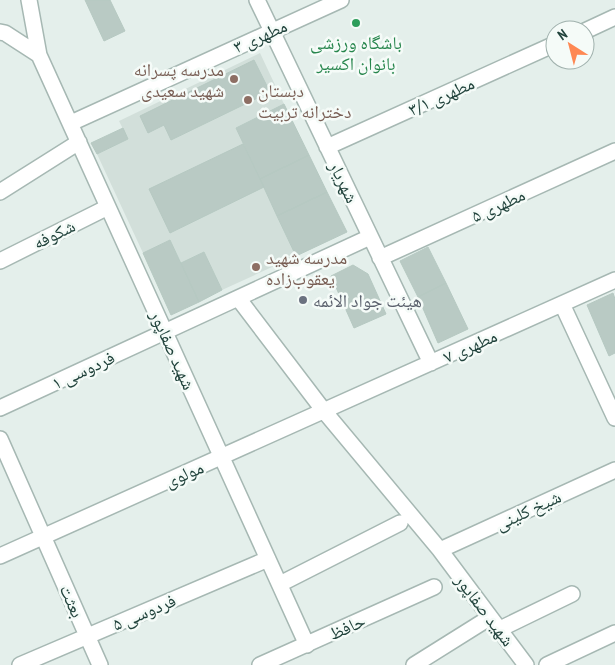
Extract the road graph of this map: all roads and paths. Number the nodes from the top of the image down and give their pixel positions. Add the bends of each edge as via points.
1 (29, 0) edge
2 (258, 0) edge
3 (341, 0) edge
4 (615, 17) edge
5 (595, 26) edge
6 (272, 30) junction
7 (0, 32) edge
8 (545, 49) edge
9 (39, 55) junction
10 (70, 123) junction
11 (79, 142) junction
12 (327, 147) junction
13 (615, 151) edge
14 (0, 192) edge
15 (108, 207) junction
16 (370, 237) junction
17 (380, 258) junction
18 (0, 261) edge
19 (615, 280) edge
20 (238, 298) junction
21 (562, 304) junction
22 (165, 332) junction
23 (430, 363) junction
24 (0, 408) edge
25 (324, 411) junction
26 (615, 418) edge
27 (0, 439) edge
28 (222, 457) junction
29 (615, 470) edge
30 (400, 523) dead end
31 (43, 537) junction
32 (440, 550) junction
33 (0, 556) edge
34 (268, 559) junction
35 (280, 584) junction
36 (434, 588) dead end
37 (572, 594) dead end
38 (490, 618) junction
39 (500, 630) junction
40 (615, 633) edge
41 (88, 636) junction
42 (307, 644) junction
43 (20, 665) edge
44 (100, 665) edge
45 (260, 665) edge
46 (414, 665) edge
47 (526, 665) edge
48 (547, 665) edge

1 - 9 street, شهید صفاپور
2 - 6 street, شهریار
3 - 6 street, مطهری ۳
4 - 5 street
6 - 10 street, مطهری ۳
6 - 12 street, شهریار
7 - 9 street
8 - 12 street, مطهری ۳/۱
9 - 10 street, شهید صفاپور
10 - 11 street, شهید صفاپور
11 - 14 street
11 - 15 street, شهید صفاپور
12 - 16 street, شهریار
13 - 17 street, مطهری ۵
15 - 18 street, شکوفه
15 - 22 street, شهید صفاپور
16 - 17 street, شهریار
16 - 20 street
17 - 23 street, شهریار
19 - 21 street, مطهری ۷
20 - 22 street
20 - 25 street, شهید صفاپور
21 - 23 street, مطهری ۷
21 - 26 street
22 - 24 street, فردوسی ۱
22 - 28 street, شهید صفاپور
23 - 25 street, مطهری ۷
25 - 28 street, مولوی
25 - 32 street, شهید صفاپور
27 - 31 street, بعثت
28 - 31 street, مولوی
28 - 34 street, شهید صفاپور
29 - 32 street, شیخ کلینی
30 - 35 street
31 - 33 street, مولوی
31 - 41 street, بعثت
32 - 38 street, شهید صفاپور
34 - 35 street, شهید صفاپور
34 - 41 street, فردوسی ۵
35 - 42 street, شهید صفاپور
36 - 42 street, حافظ
37 - 39 street
38 - 39 street, شهید صفاپور
38 - 46 street
39 - 47 street, شهید صفاپور
40 - 48 street
41 - 43 street, فردوسی ۵
41 - 44 street, بعثت
42 - 45 street, حافظ

